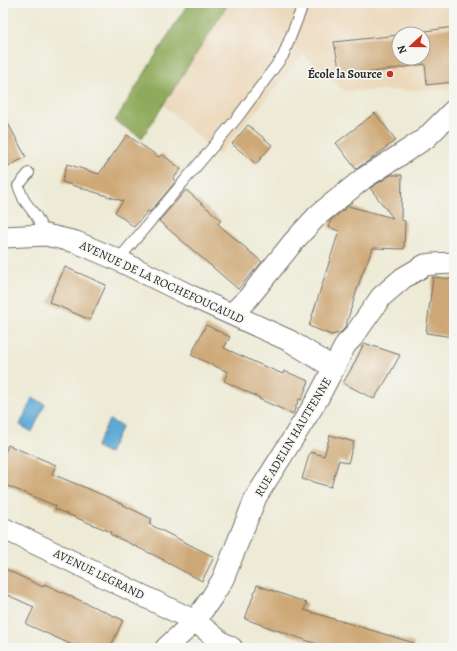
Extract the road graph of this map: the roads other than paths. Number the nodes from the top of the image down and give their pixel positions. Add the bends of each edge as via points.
1 (301, 10) dead end
2 (454, 110) edge
3 (29, 173) dead end
4 (46, 235) junction
5 (3, 237) edge
6 (118, 260) junction
7 (454, 263) edge
8 (232, 314) junction
9 (334, 368) junction
10 (3, 528) edge
11 (195, 621) junction
12 (166, 648) edge
13 (232, 648) edge

1 - 6 lane via 283,56 237,118
2 - 8 street via 426,138 364,178 318,215
3 - 4 lane via 18,186
4 - 5 street, AVENUE DE LA ROCHEFOUCAULD
4 - 6 street, AVENUE DE LA ROCHEFOUCAULD via 76,242
6 - 8 street, AVENUE DE LA ROCHEFOUCAULD
7 - 9 street, RUE ADELIN HAUTFENNE via 425,265 403,278 381,297 346,344
8 - 9 street, AVENUE DE LA ROCHEFOUCAULD via 290,341
9 - 11 street, RUE ADELIN HAUTFENNE via 256,497 223,579
10 - 11 street, AVENUE LEGRAND
11 - 12 street, RUE ADELIN HAUTFENNE
11 - 13 street, AVENUE LEGRAND

